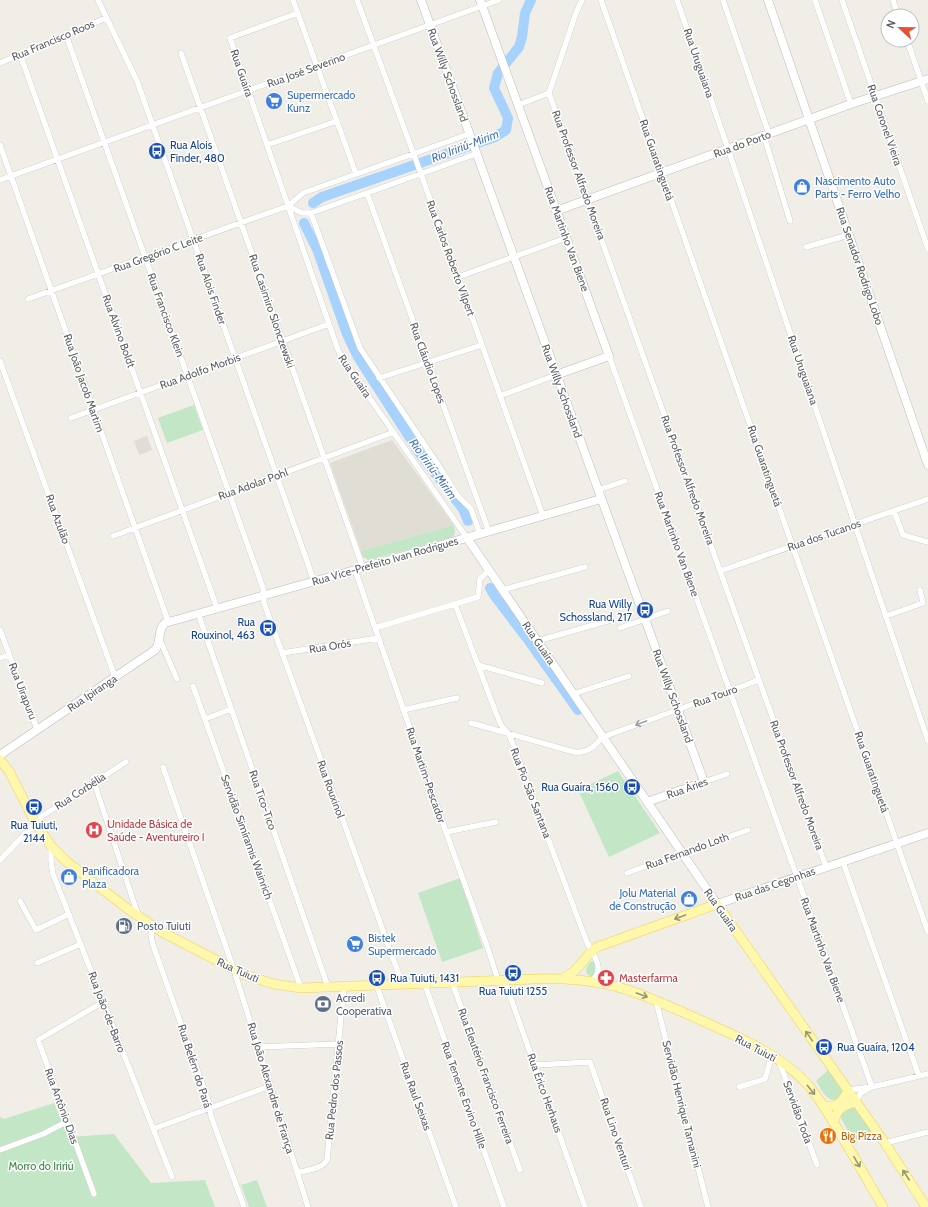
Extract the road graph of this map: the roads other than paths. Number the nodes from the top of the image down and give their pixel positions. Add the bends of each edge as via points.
1 (98, 0) edge
2 (293, 0) edge
3 (357, 0) edge
4 (421, 0) edge
5 (499, 0) edge
6 (582, 0) edge
7 (601, 0) edge
8 (676, 0) edge
9 (723, 0) edge
10 (768, 0) edge
11 (815, 0) edge
12 (842, 0) edge
13 (481, 3) edge
14 (298, 12) junction
15 (106, 18) junction
16 (430, 25) junction
17 (66, 35) junction
18 (374, 45) junction
19 (910, 48) edge
20 (181, 53) dead end
21 (20, 54) junction
22 (0, 63) edge
23 (317, 66) junction
24 (924, 80) edge
25 (248, 91) junction
26 (549, 93) junction
27 (875, 96) junction
28 (928, 101) edge
29 (851, 104) junction
30 (518, 105) junction
31 (200, 108) junction
32 (809, 119) junction
33 (337, 121) junction
34 (153, 125) junction
35 (767, 135) junction
36 (470, 137) junction
37 (105, 142) junction
38 (0, 145) edge
39 (267, 145) junction
40 (728, 149) junction
41 (475, 151) junction
42 (414, 156) junction
43 (58, 160) junction
44 (662, 173) junction
45 (356, 174) junction
46 (421, 174) junction
47 (11, 176) junction
48 (0, 180) edge
49 (367, 193) junction
50 (588, 200) junction
51 (288, 206) junction
52 (556, 211) junction
53 (311, 213) junction
54 (790, 221) dead end
55 (241, 223) junction
56 (849, 235) junction
57 (566, 238) junction
58 (194, 240) junction
59 (806, 247) dead end
60 (928, 249) edge
61 (146, 257) junction
62 (514, 257) junction
63 (98, 274) junction
64 (458, 277) junction
65 (52, 291) junction
66 (28, 299) dead end
67 (329, 324) junction
68 (282, 341) junction
69 (482, 345) junction
70 (609, 356) junction
71 (235, 358) junction
72 (0, 361) edge
73 (428, 363) junction
74 (188, 375) junction
75 (556, 375) junction
76 (379, 378) junction
77 (140, 392) junction
78 (500, 396) junction
79 (94, 409) junction
80 (70, 418) dead end
81 (394, 432) junction
82 (324, 458) junction
83 (928, 465) edge
84 (277, 475) junction
85 (625, 481) dead end
86 (598, 490) junction
87 (229, 493) junction
88 (601, 499) junction
89 (928, 499) edge
90 (182, 510) junction
91 (894, 510) junction
92 (543, 516) junction
93 (855, 524) junction
94 (135, 528) junction
95 (489, 532) junction
96 (480, 534) junction
97 (113, 536) dead end
98 (467, 538) junction
99 (928, 542) edge
100 (793, 546) junction
101 (585, 567) dead end
102 (359, 569) junction
103 (489, 570) junction
104 (720, 571) junction
105 (314, 581) junction
106 (502, 590) junction
107 (920, 590) dead end
108 (264, 595) junction
109 (455, 604) junction
110 (217, 608) junction
111 (668, 611) dead end
112 (198, 613) junction
113 (886, 616) junction
114 (645, 619) junction
115 (611, 620) dead end
116 (168, 621) junction
117 (375, 628) junction
118 (620, 628) dead end
119 (0, 630) edge
120 (378, 638) junction
121 (160, 640) junction
122 (537, 641) junction
123 (282, 653) junction
124 (9, 654) junction
125 (0, 658) edge
126 (478, 665) junction
127 (629, 676) dead end
128 (115, 677) junction
129 (176, 679) dead end
130 (759, 680) junction
131 (542, 682) dead end
132 (193, 686) dead end
133 (730, 691) junction
134 (573, 694) junction
135 (457, 698) dead end
136 (231, 709) junction
137 (403, 710) junction
138 (678, 710) junction
139 (205, 719) junction
140 (471, 723) dead end
141 (37, 730) junction
142 (509, 734) junction
143 (603, 737) junction
144 (928, 740) edge
145 (0, 754) edge
146 (0, 760) edge
147 (126, 762) dead end
148 (163, 767) dead end
149 (726, 774) dead end
150 (94, 782) junction
151 (704, 782) junction
152 (648, 802) junction
153 (35, 822) junction
154 (496, 822) dead end
155 (748, 830) dead end
156 (446, 832) junction
157 (928, 833) edge
158 (897, 843) junction
159 (51, 846) junction
160 (682, 853) junction
161 (0, 860) edge
162 (842, 862) junction
163 (826, 867) junction
164 (627, 873) dead end
165 (798, 877) junction
166 (20, 901) dead end
167 (717, 904) junction
168 (69, 914) junction
169 (139, 917) junction
170 (152, 925) junction
171 (928, 932) edge
172 (81, 944) junction
173 (592, 950) junction
174 (584, 962) junction
175 (38, 963) dead end
176 (234, 970) junction
177 (561, 978) junction
178 (501, 980) junction
179 (591, 981) junction
180 (424, 982) junction
181 (452, 982) junction
182 (402, 983) junction
183 (376, 984) junction
184 (344, 986) junction
185 (328, 987) junction
186 (301, 988) junction
187 (656, 1001) junction
188 (103, 1002) junction
189 (339, 1044) junction
190 (258, 1046) junction
191 (775, 1057) junction
192 (535, 1065) junction
193 (928, 1074) edge
194 (919, 1076) junction
195 (270, 1086) junction
196 (739, 1087) dead end
197 (872, 1088) junction
198 (848, 1090) junction
199 (856, 1102) junction
200 (823, 1105) junction
201 (210, 1108) junction
202 (68, 1121) junction
203 (834, 1122) junction
204 (153, 1129) junction
205 (928, 1132) edge
206 (885, 1143) junction
207 (0, 1150) edge
208 (817, 1165) dead end
209 (520, 1170) dead end
210 (297, 1173) junction
211 (172, 1177) dead end
212 (94, 1194) dead end
213 (926, 1202) edge
214 (879, 1205) edge
215 (244, 1207) edge
216 (308, 1207) edge
217 (456, 1207) edge
218 (504, 1207) edge
219 (585, 1207) edge
220 (641, 1207) edge
221 (708, 1207) edge

1 - 15 street, Rua Alois Finder
2 - 14 street
3 - 18 street, Rua Carlos Roberto Vilpert
4 - 16 street, Rua Willy Schossland
5 - 13 street, Rua José Severino
6 - 26 street
7 - 44 street, Rua Guaratinguetá
8 - 40 street, Rua Uruguaiana
9 - 35 street
10 - 32 street, Rua Senador Rodrigo Lobo
11 - 29 street
12 - 27 street, Rua Coronel Vieira
13 - 16 street, Rua José Severino
13 - 30 street, Rua Martinho Van Biene
14 - 23 street
14 - 25 street, Rua Guaíra via 230,38
15 - 17 street, Rua Francisco Roos
15 - 34 street, Rua Alois Finder via 134,72
16 - 18 street, Rua José Severino
16 - 36 street, Rua Willy Schossland
17 - 21 street, Rua Francisco Roos
17 - 37 street, Rua Francisco Klein
18 - 23 street, Rua José Severino
18 - 42 street, Rua Carlos Roberto Vilpert
19 - 24 street
20 - 31 street, Rua Casimiro Slonczewski
21 - 22 street, Rua Francisco Roos
21 - 43 street, Rua Alvino Boldt
23 - 25 street, Rua José Severino
23 - 33 street
24 - 27 street, Rua do Porto
24 - 28 street
25 - 31 street, Rua José Severino
25 - 39 street, Rua Guaíra
26 - 30 street
26 - 50 street, Rua Professor Alfredo Moreira
27 - 29 street, Rua do Porto
27 - 60 street, Rua Coronel Vieira
29 - 32 street, Rua do Porto
30 - 52 street, Rua Martinho Van Biene
31 - 34 street, Rua José Severino
31 - 55 street, Rua Casimiro Slonczewski
32 - 35 street, Rua do Porto
32 - 56 street, Rua Senador Rodrigo Lobo
33 - 39 street
33 - 45 street
34 - 37 street, Rua José Severino
34 - 58 street, Rua Alois Finder
35 - 40 street, Rua do Porto
35 - 54 street
36 - 41 street, Rua Willy Schossland
36 - 42 street, Rua Gregório C Leite
37 - 43 street, Rua José Severino
37 - 61 street, Rua Francisco Klein
38 - 47 street, Rua João Jacob Martim
39 - 51 street, Rua Guaíra
40 - 44 street, Rua do Porto
40 - 93 street, Rua Uruguaiana
41 - 46 street
41 - 62 street, Rua Willy Schossland
42 - 45 street, Rua Gregório C Leite
42 - 46 street, Rua Carlos Roberto Vilpert
43 - 47 street, Rua José Severino
43 - 63 street, Rua Alvino Boldt
44 - 50 street, Rua do Porto
44 - 100 street, Rua Guaratinguetá
45 - 51 street, Rua Gregório C Leite via 303,193
46 - 49 street
46 - 64 street, Rua Carlos Roberto Vilpert
47 - 48 street, Rua José Severino
47 - 65 street, Rua João Jacob Martim
49 - 53 street
49 - 73 street, Rua Cláudio Lopes
50 - 52 street, Rua do Porto
50 - 104 street, Rua Professor Alfredo Moreira
51 - 53 street via 302,213
51 - 55 street, Rua Gregório C Leite
51 - 67 street, Rua Guaíra
52 - 57 street, Rua Martinho Van Biene
53 - 76 street via 360,348
55 - 58 street, Rua Gregório C Leite
55 - 68 street, Rua Casimiro Slonczewski
56 - 59 street
56 - 83 street, Rua Senador Rodrigo Lobo
57 - 62 street
57 - 70 street, Rua Martinho Van Biene
58 - 61 street, Rua Gregório C Leite
58 - 71 street, Rua Alois Finder
61 - 63 street, Rua Gregório C Leite
61 - 74 street, Rua Francisco Klein
62 - 64 street
62 - 75 street, Rua Willy Schossland
63 - 65 street, Rua Gregório C Leite
63 - 77 street, Rua Alvino Boldt
64 - 69 street, Rua Carlos Roberto Vilpert
65 - 66 street, Rua Gregório C Leite
65 - 79 street, Rua João Jacob Martim
67 - 68 street, Rua Adolfo Morbis
67 - 81 street, Rua Guaíra via 338,350
68 - 71 street, Rua Adolfo Morbis
68 - 82 street, Rua Casimiro Slonczewski
69 - 73 street
69 - 78 street, Rua Carlos Roberto Vilpert
70 - 75 street
70 - 133 street, Rua Martinho Van Biene
71 - 74 street, Rua Adolfo Morbis
71 - 84 street, Rua Alois Finder
72 - 128 street, Rua Azulão
73 - 76 street
73 - 95 street, Rua Cláudio Lopes
74 - 77 street, Rua Adolfo Morbis
74 - 87 street, Rua Francisco Klein
75 - 78 street
75 - 86 street, Rua Willy Schossland
76 - 96 street via 457,495 471,509
77 - 79 street, Rua Adolfo Morbis
77 - 90 street, Rua Alvino Boldt
78 - 92 street, Rua Carlos Roberto Vilpert
79 - 80 street, Rua Adolfo Morbis
79 - 94 street, Rua João Jacob Martim
81 - 82 street, Rua Adolar Pohl
81 - 98 street, Rua Guaíra
82 - 84 street, Rua Adolar Pohl
82 - 102 street, Rua Casimiro Slonczewski
84 - 87 street, Rua Adolar Pohl
84 - 105 street, Rua Alois Finder
85 - 86 street
86 - 88 street, Rua Willy Schossland
87 - 90 street, Rua Adolar Pohl
87 - 108 street, Rua Francisco Klein
88 - 92 street, Rua Vice-Prefeito Ivan Rodrigues
88 - 114 street, Rua Willy Schossland
89 - 91 street, Rua dos Tucanos
90 - 94 street, Rua Adolar Pohl
90 - 110 street, Rua Alvino Boldt
91 - 93 street, Rua dos Tucanos
91 - 99 street via 903,535
92 - 95 street, Rua Vice-Prefeito Ivan Rodrigues
93 - 100 street, Rua dos Tucanos
93 - 113 street, Rua Uruguaiana
94 - 97 street, Rua Adolar Pohl
94 - 116 street, Rua João Jacob Martim
95 - 96 street, Rua Vice-Prefeito Ivan Rodrigues
96 - 98 street, Rua Vice-Prefeito Ivan Rodrigues
98 - 102 street, Rua Vice-Prefeito Ivan Rodrigues
98 - 103 street, Rua Guaíra
100 - 104 street, Rua dos Tucanos
100 - 158 street, Rua Guaratinguetá
101 - 106 street
102 - 105 street, Rua Vice-Prefeito Ivan Rodrigues
102 - 117 street, Rua Martim-Pescador
103 - 106 street, Rua Guaíra
103 - 109 street via 480,579 478,597
104 - 130 street, Rua Professor Alfredo Moreira
105 - 108 street, Rua Vice-Prefeito Ivan Rodrigues
106 - 122 street, Rua Guaíra
107 - 113 street via 923,603
108 - 110 street, Rua Vice-Prefeito Ivan Rodrigues
108 - 123 street, Rua Rouxinol via 264,603
109 - 117 street
109 - 126 street, Rua Pio São Santana
110 - 112 street, Rua Vice-Prefeito Ivan Rodrigues
111 - 114 street
112 - 116 street, Rua Vice-Prefeito Ivan Rodrigues
112 - 136 street, Rua Tico-Tico
113 - 144 street, Rua Uruguaiana
114 - 118 street
114 - 138 street, Rua Willy Schossland
115 - 122 street
116 - 121 street, Rua Ipiranga via 160,628
117 - 120 street, Rua Martim-Pescador
119 - 124 street, Rua Uirapuru
120 - 123 street, Rua Orós
120 - 137 street, Rua Martim-Pescador
121 - 128 street, Rua Ipiranga via 155,650
121 - 129 street
122 - 134 street, Rua Guaíra
123 - 182 street, Rua Rouxinol
124 - 125 street
124 - 141 street, Rua Uirapuru
126 - 131 street
126 - 142 street, Rua Pio São Santana via 498,719
127 - 134 street
128 - 141 street, Rua Ipiranga
130 - 133 street, Rua Touro
130 - 163 street, Rua Professor Alfredo Moreira
132 - 139 street, Servidão Simíramis Wainrich
133 - 138 street, Rua Touro
133 - 165 street, Rua Martinho Van Biene
134 - 143 street, Rua Guaíra
135 - 137 street
136 - 139 street
136 - 185 street, Rua Tico-Tico
137 - 156 street, Rua Martim-Pescador
138 -> 143 street, Rua Touro
138 - 151 street, Rua Willy Schossland
139 - 186 street, Servidão Simíramis Wainrich
140 - 142 street
141 - 145 street, Rua Ipiranga
142 - 143 street via 579,753 588,751
142 - 173 street, Rua Pio São Santana via 586,940
143 - 152 street, Rua Guaíra
146 - 153 main road, Rua Tuiuti via 10,771
147 - 150 street, Rua Corbélia
148 - 176 street, Rua João Alexandre de França
149 - 151 street, Rua Áries
150 - 153 street, Rua Corbélia
150 - 169 street
151 - 152 street, Rua Áries
152 - 160 street, Rua Guaíra
153 - 159 main road, Rua Tuiuti
153 - 161 street, Rua Corbélia
154 - 156 street
155 - 160 street, Rua Fernando Loth
156 - 178 street, Rua Martim-Pescador
157 - 158 street, Rua das Cegonhas
158 - 162 street, Rua das Cegonhas
158 - 171 street, Rua Guaratinguetá
159 - 168 street, Rua João-de-Barro via 52,868
159 - 169 main road, Rua Tuiuti via 67,862
160 - 164 street, Rua Fernando Loth
160 - 167 street, Rua Guaíra
162 - 163 street, Rua das Cegonhas
162 - 194 street
163 - 165 street, Rua das Cegonhas
165 - 167 street, Rua das Cegonhas
165 - 197 street, Rua Martinho Van Biene
166 - 168 street via 36,930
167 -> 173 main road, Rua das Cegonhas
198 -> 167 main road, Rua Guaíra
168 - 172 street, Rua João-de-Barro
169 - 170 main road, Rua Tuiuti
170 - 176 main road, Rua Tuiuti
170 - 201 street, Rua Belém do Pará via 153,945
172 - 175 street
172 - 188 street, Rua João-de-Barro
173 - 174 main road
173 - 179 street, Rua Pio São Santana via 599,969 597,976
174 - 177 main road via 572,973
174 - 179 main road via 584,974
176 - 186 main road, Rua Tuiuti via 266,982
176 - 190 street, Rua João Alexandre de França
177 - 178 main road, Rua Tuiuti
177 - 179 main road, Rua Tuiuti
178 - 181 main road, Rua Tuiuti
178 - 192 street, Rua Érico Herhaus
179 -> 187 main road, Rua Tuiuti via 622,988
180 - 181 main road, Rua Tuiuti
180 - 182 main road, Rua Tuiuti
180 - 218 street, Rua Tenente Ervino Hille
181 - 209 street, Rua Eleutério Francisco Ferreira
182 - 183 main road, Rua Tuiuti
183 - 184 main road, Rua Tuiuti
183 - 217 street, Rua Raul Seixas
184 - 185 main road, Rua Tuiuti
184 - 189 street, Rua Pedro dos Passos
185 - 186 main road, Rua Tuiuti
187 - 191 main road, Rua Tuiuti
187 - 221 street, Servidão Henrique Tamanini
188 - 202 street, Rua Antônio Dias via 38,1040
188 - 204 street, Rua João-de-Barro
189 - 190 street
189 - 210 street, Rua Pedro dos Passos via 327,1160 322,1166
190 - 195 street, Rua João Alexandre de França
191 - 196 street via 765,1079
191 -> 200 main road, Rua Tuiuti via 802,1080
191 - 208 street, Servidão Toda
192 - 219 street, Rua Érico Herhaus
192 - 220 street, Rua Lino Venturi via 590,1062
193 - 194 street
194 - 197 street
195 - 201 street
195 - 210 street, Rua João Alexandre de França
197 - 198 street
197 - 199 street via 863,1092
198 - 199 main road, Rua Guaíra
198 - 200 main road via 839,1104 831,1107
199 - 203 main road via 843,1106
199 - 206 main road, Rua Guaíra
200 - 203 main road, Rua Tuiuti
201 - 204 street
201 - 215 street, Rua Belém do Pará
202 - 207 street via 43,1134
202 - 212 street, Rua Antônio Dias
203 -> 214 main road, Rua Tuiuti
204 - 211 street, Rua João-de-Barro
205 - 206 street
213 -> 206 main road, Rua Guaíra
210 - 216 street, Rua João Alexandre de França

